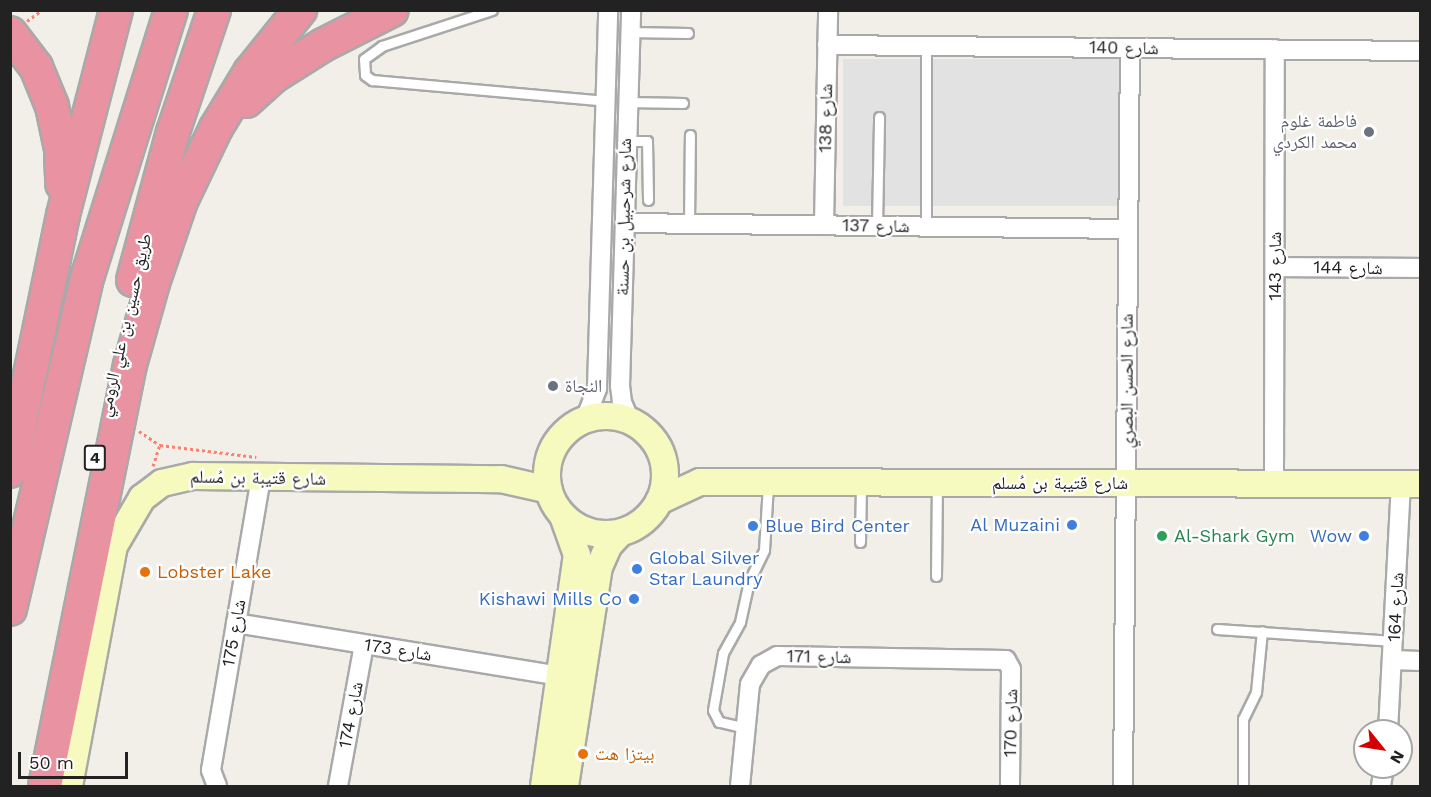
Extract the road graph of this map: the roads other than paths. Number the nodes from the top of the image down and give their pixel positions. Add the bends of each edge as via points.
1 (116, 10) edge
2 (121, 10) edge
3 (171, 10) edge
4 (214, 10) edge
5 (280, 10) edge
6 (300, 10) edge
7 (392, 10) edge
8 (492, 10) edge
9 (608, 10) edge
10 (631, 10) edge
11 (828, 10) edge
12 (628, 32) junction
13 (10, 33) edge
14 (688, 33) dead end
15 (108, 45) junction
16 (827, 45) junction
17 (926, 46) junction
18 (1130, 48) junction
19 (1275, 49) junction
20 (1420, 51) edge
21 (258, 62) junction
22 (606, 101) junction
23 (627, 102) junction
24 (683, 103) dead end
25 (879, 117) dead end
26 (216, 128) junction
27 (690, 135) dead end
28 (626, 141) junction
29 (648, 200) dead end
30 (63, 215) junction
31 (625, 223) junction
32 (689, 224) junction
33 (824, 225) junction
34 (878, 226) junction
35 (926, 226) junction
36 (1127, 229) junction
37 (1275, 267) junction
38 (1420, 268) edge
39 (585, 420) junction
40 (630, 421) junction
41 (550, 458) junction
42 (665, 467) junction
43 (10, 471) edge
44 (261, 479) junction
45 (501, 479) junction
46 (700, 482) junction
47 (768, 482) junction
48 (861, 482) junction
49 (937, 482) junction
50 (1126, 483) junction
51 (1274, 483) junction
52 (1411, 484) edge
53 (549, 490) junction
54 (659, 501) junction
55 (563, 516) junction
56 (620, 533) junction
57 (860, 542) dead end
58 (936, 576) dead end
59 (10, 609) edge
60 (236, 623) junction
61 (1217, 629) dead end
62 (1262, 631) junction
63 (1395, 641) junction
64 (364, 644) junction
65 (1006, 660) joint
66 (1393, 660) junction
67 (1420, 661) edge
68 (561, 676) junction
69 (1389, 719) edge
70 (746, 728) junction
71 (1243, 784) dead end
72 (214, 785) edge
73 (33, 786) edge
74 (45, 786) edge
75 (69, 786) edge
76 (338, 786) edge
77 (544, 786) edge
78 (565, 786) edge
79 (740, 786) edge
80 (1010, 786) edge
81 (1123, 786) edge

1 - 15 highway
2 - 15 highway
3 - 59 highway via 66,358
4 - 73 highway, طريق حسين بن علي الرومي / 4 via 173,132 111,380 52,666
5 - 21 highway
6 - 21 highway
7 - 26 highway via 274,75
8 - 22 lane via 382,45 364,59 365,75 372,80
9 - 22 street, شارع شرحبيل بن حسنة
10 - 12 street, شارع شرحبيل بن حسنة
11 - 16 street, شارع 138
12 - 14 lane
12 - 23 street, شارع شرحبيل بن حسنة
13 - 30 highway via 36,67 52,106 61,149
15 - 30 highway
16 - 17 street, شارع 140
16 - 33 street, شارع 138
17 - 18 street, شارع 140
17 - 35 lane
18 - 19 street, شارع 140
18 - 36 street, شارع الحسن البصري
19 - 20 street, شارع 140
19 - 37 street, شارع 143
21 - 26 highway
22 - 39 street, شارع شرحبيل بن حسنة via 597,388
23 - 24 lane
23 - 28 street, شارع شرحبيل بن حسنة
25 - 34 lane
26 - 74 highway via 168,238 130,365
27 - 32 lane
28 - 29 lane via 647,141
28 - 31 street, شارع شرحبيل بن حسنة
30 - 43 highway
31 - 32 street, شارع 137
31 - 40 street, شارع شرحبيل بن حسنة via 620,386
32 - 33 street, شارع 137
33 - 34 street, شارع 137
34 - 35 street, شارع 137
35 - 36 street, شارع 137
36 - 50 street, شارع الحسن البصري
37 - 38 street, شارع 144
37 - 51 street, شارع 143
39 - 40 street via 609,416
39 - 41 street via 560,439
40 - 42 street via 655,441
41 - 45 street, شارع قتيبة بن مُسلم
41 - 53 street
42 - 46 street, شارع قتيبة بن مُسلم
42 - 54 street
44 - 45 street, شارع قتيبة بن مُسلم
44 - 60 street, شارع 175
44 - 75 street, شارع قتيبة بن مُسلم via 194,476 170,480 152,489 132,511 114,546 106,575
45 - 53 street, شارع قتيبة بن مُسلم
46 - 47 street, شارع قتيبة بن مُسلم
46 - 54 street, شارع قتيبة بن مُسلم
47 - 48 street, شارع قتيبة بن مُسلم
47 - 70 lane via 764,550 749,581 740,622 723,653 713,710 719,722
48 - 49 street, شارع قتيبة بن مُسلم
48 - 57 lane
49 - 50 street, شارع قتيبة بن مُسلم
49 - 58 lane
50 - 51 street, شارع قتيبة بن مُسلم
50 - 81 street, شارع الحسن البصري
51 - 52 street, شارع قتيبة بن مُسلم
52 - 63 street, شارع 164
53 - 55 street
54 - 56 street via 639,525
55 - 56 street via 590,532
55 - 68 street via 578,555
56 - 78 street via 609,545 599,567
60 - 64 street, شارع 173
60 - 72 street, شارع 175 via 211,770
61 - 62 lane
62 - 63 lane
62 - 71 lane via 1256,692 1243,718
63 - 66 street, شارع 164
64 - 68 street, شارع 173
64 - 76 street, شارع 174
65 - 70 street, شارع 171 via 777,656 754,672
65 - 80 street, شارع 170 via 1011,669
66 - 67 street
66 - 69 street, شارع 164
68 - 77 street
70 - 79 street, شارع 171

